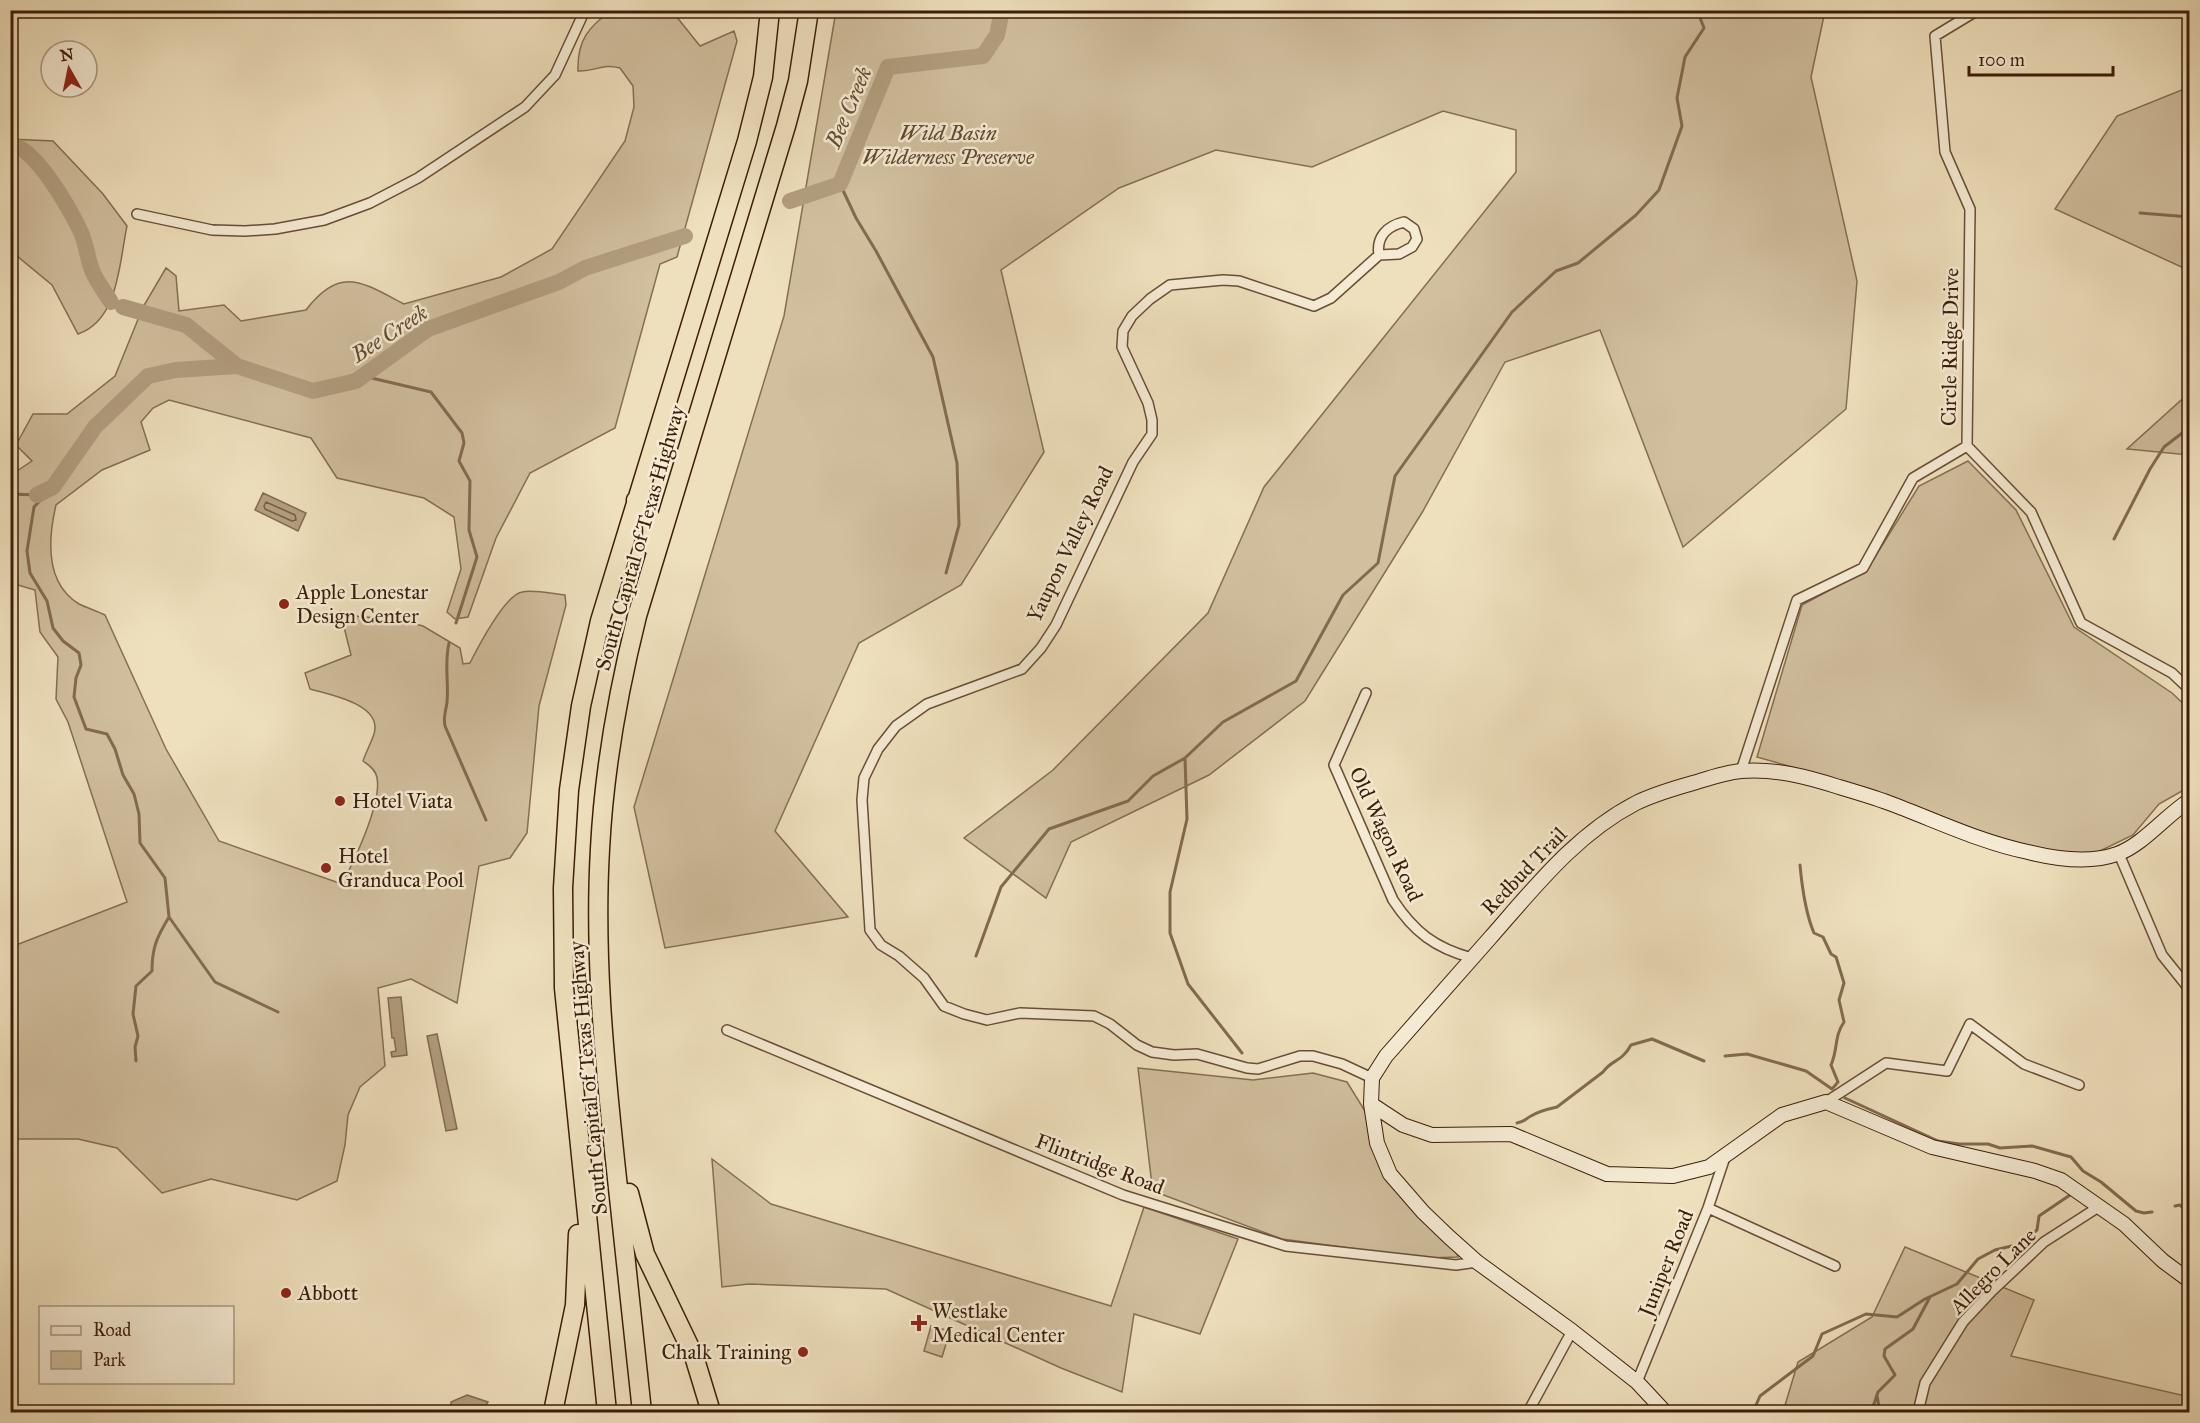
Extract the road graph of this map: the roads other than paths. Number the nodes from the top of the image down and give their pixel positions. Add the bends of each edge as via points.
1 (585, 10) edge
2 (757, 10) edge
3 (770, 10) edge
4 (809, 10) edge
5 (1978, 10) edge
6 (763, 77) junction
7 (137, 214) dead end
8 (1379, 255) junction
9 (1967, 446) junction
10 (688, 447) junction
11 (636, 500) junction
12 (642, 600) junction
13 (2190, 690) edge
14 (1366, 693) dead end
15 (1741, 771) junction
16 (2190, 800) edge
17 (2119, 854) junction
18 (1472, 958) junction
19 (2190, 990) edge
20 (727, 1030) dead end
21 (604, 1055) junction
22 (1372, 1078) junction
23 (2079, 1085) dead end
24 (1826, 1102) junction
25 (575, 1104) junction
26 (1371, 1104) junction
27 (1402, 1125) junction
28 (1377, 1143) junction
29 (1725, 1157) junction
30 (2100, 1206) junction
31 (1708, 1208) junction
32 (1477, 1262) junction
33 (1835, 1266) dead end
34 (2190, 1281) edge
35 (1572, 1331) junction
36 (1637, 1382) junction
37 (553, 1413) edge
38 (607, 1413) edge
39 (642, 1413) edge
40 (711, 1413) edge
41 (1528, 1413) edge
42 (1665, 1413) edge
43 (1918, 1413) edge

1 - 7 street via 555,75 525,107 418,178 370,202 324,220 246,231 212,230
2 - 6 highway
3 - 6 highway, South Capital of Texas Highway
4 - 10 highway, South Capital of Texas Highway via 798,81 786,126
5 - 9 street, Circle Ridge Drive via 1935,36 1945,152 1970,209
6 - 11 highway, South Capital of Texas Highway via 747,141
8 - 8 street, Yaupon Valley Road via 1399,254 1412,247 1417,239 1414,229 1404,222 1394,224 1381,237
8 - 22 street, Yaupon Valley Road via 1331,298 1314,306 1239,281 1223,280 1170,285 1132,316 1123,331 1122,347 1148,403 1152,434 1133,462 1056,626 1023,669 927,704 896,726 878,749 864,778 862,800 870,930 881,945 924,978 944,1006 987,1020 1020,1013 1094,1016 1152,1052 1197,1054 1258,1069 1313,1056
9 - 13 street, Circle Ridge Drive via 2031,512 2081,622 2172,673
9 - 15 street via 1913,478 1863,568 1797,600
10 - 11 highway via 661,493
10 - 12 highway, South Capital of Texas Highway
11 - 12 highway via 647,509 652,524
11 - 25 highway, South Capital of Texas Highway via 595,638 569,790 563,955
12 - 21 highway, South Capital of Texas Highway via 618,699 602,826 598,954
14 - 18 street, Old Wagon Road via 1334,765 1393,900 1407,920 1441,947
15 - 17 street, Redbud Trail via 1817,780 1888,802 1981,840 2031,853 2071,860
15 - 18 street, Redbud Trail via 1637,802 1608,820 1543,876
16 - 17 street, Redbud Trail
17 - 19 street via 2162,955
18 - 22 street, Redbud Trail via 1386,1056
20 - 32 street, Flintridge Road via 1123,1196 1286,1246 1456,1265
21 - 39 highway, South Capital of Texas Highway
21 - 40 highway via 637,1228 651,1268 696,1363
22 - 26 street
23 - 24 street via 2024,1064 1970,1024 1947,1071 1886,1063
24 - 29 street via 1782,1115
24 - 30 street via 1932,1147 2061,1180
25 - 37 highway via 577,1290
25 - 38 highway, South Capital of Texas Highway
26 - 27 street
26 - 28 street
27 - 28 street via 1387,1128
27 - 29 street via 1432,1135 1511,1134 1607,1174 1672,1176 1709,1167
28 - 32 street via 1390,1174 1403,1191
29 - 31 street, Juniper Road
30 - 34 street
30 - 43 street, Allegro Lane via 2044,1242 1963,1322 1925,1383
31 - 33 street
31 - 36 street, Juniper Road
32 - 35 street
35 - 36 street
35 - 41 street
36 - 42 street

